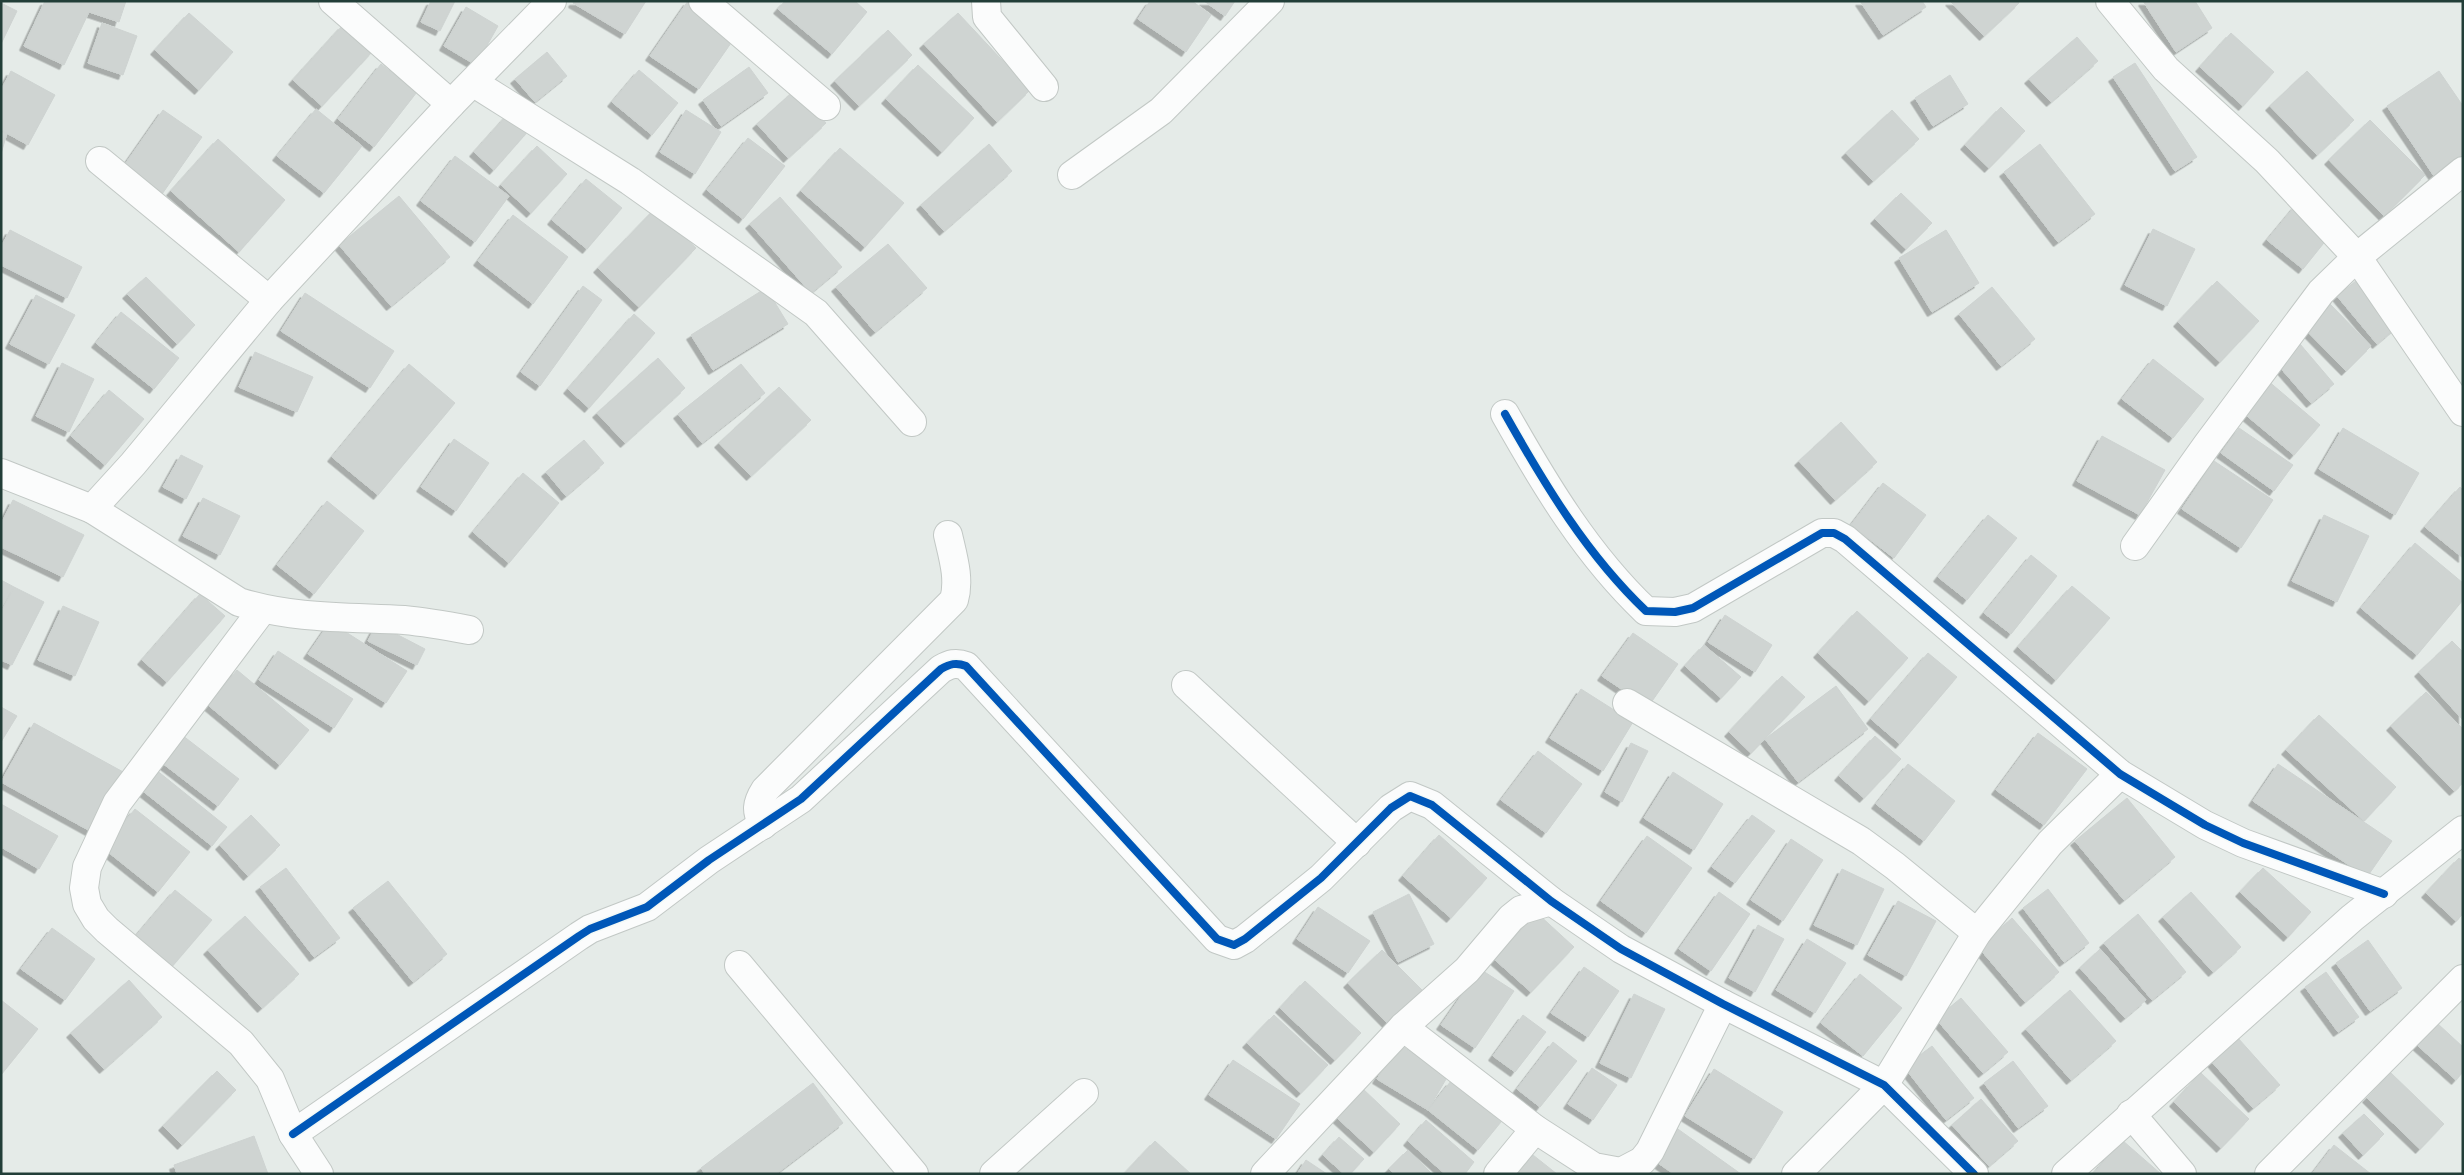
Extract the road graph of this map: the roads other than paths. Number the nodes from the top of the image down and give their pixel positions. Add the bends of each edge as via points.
1 (333, 1) edge
2 (552, 1) edge
3 (703, 1) edge
4 (986, 1) edge
5 (1270, 1) edge
6 (2110, 1) edge
7 (474, 83) junction
8 (1044, 86) dead end
9 (452, 104) junction
10 (826, 106) dead end
11 (100, 161) dead end
12 (2463, 172) edge
13 (1072, 175) dead end
14 (2358, 257) junction
15 (269, 300) junction
16 (2463, 412) edge
17 (1505, 414) dead end
18 (912, 422) dead end
19 (1, 474) edge
20 (92, 509) junction
21 (948, 535) dead end
22 (2135, 546) dead end
23 (262, 610) junction
24 (469, 630) dead end
25 (1186, 685) dead end
26 (1627, 703) dead end
27 (2120, 774) junction
28 (762, 825) junction
29 (2463, 830) edge
30 (1357, 842) junction
31 (2384, 894) junction
32 (1552, 901) junction
33 (1976, 933) junction
34 (739, 965) dead end
35 (2463, 979) edge
36 (1723, 1004) junction
37 (1403, 1027) junction
38 (1884, 1085) junction
39 (1084, 1092) dead end
40 (2131, 1114) junction
41 (1535, 1130) junction
42 (293, 1134) junction
43 (318, 1174) edge
44 (914, 1174) edge
45 (994, 1174) edge
46 (1265, 1174) edge
47 (1498, 1174) edge
48 (1796, 1174) edge
49 (1974, 1174) edge
50 (2066, 1174) edge
51 (2182, 1174) edge
52 (2269, 1174) edge

1 - 9 street
2 - 7 street
3 - 10 street
4 - 8 street via 987,17
5 - 13 street via 1161,111
6 - 14 street via 2166,69 2266,161
7 - 9 street
7 - 18 street via 630,181 816,313
9 - 15 street
11 - 15 street
12 - 14 street
14 - 16 street
14 - 22 street via 2321,292
15 - 20 street
17 - 27 street via 1567,519 1625,591 1646,611 1675,612 1693,608 1822,533 1834,533
19 - 20 street
20 - 23 street via 239,602
21 - 28 street via 957,577 954,600 764,790 757,808
23 - 24 street via 407,620
23 - 42 street via 117,803 87,867 84,888 87,904 96,919 241,1043 256,1060 270,1079
25 - 30 street
26 - 33 street via 1860,841 1896,866
27 - 31 street via 2205,825
27 - 33 street via 2050,843
28 - 30 street via 802,799 940,669 958,663 966,666 1217,940 1234,945 1245,940 1321,878
28 - 42 street via 647,906 579,936
29 - 31 street
30 - 32 street via 1391,808 1410,796 1432,805
31 - 40 street via 2352,918
32 - 36 street via 1621,949
32 - 37 street via 1521,910 1511,918 1467,970
33 - 38 street
34 - 44 street
35 - 52 street
36 - 38 street
36 - 41 street via 1650,1151 1633,1168 1621,1172 1594,1167
37 - 41 street
37 - 46 street
38 - 48 street
38 - 49 street
39 - 45 street
40 - 50 street
40 - 51 street
41 - 47 street
42 - 43 street

